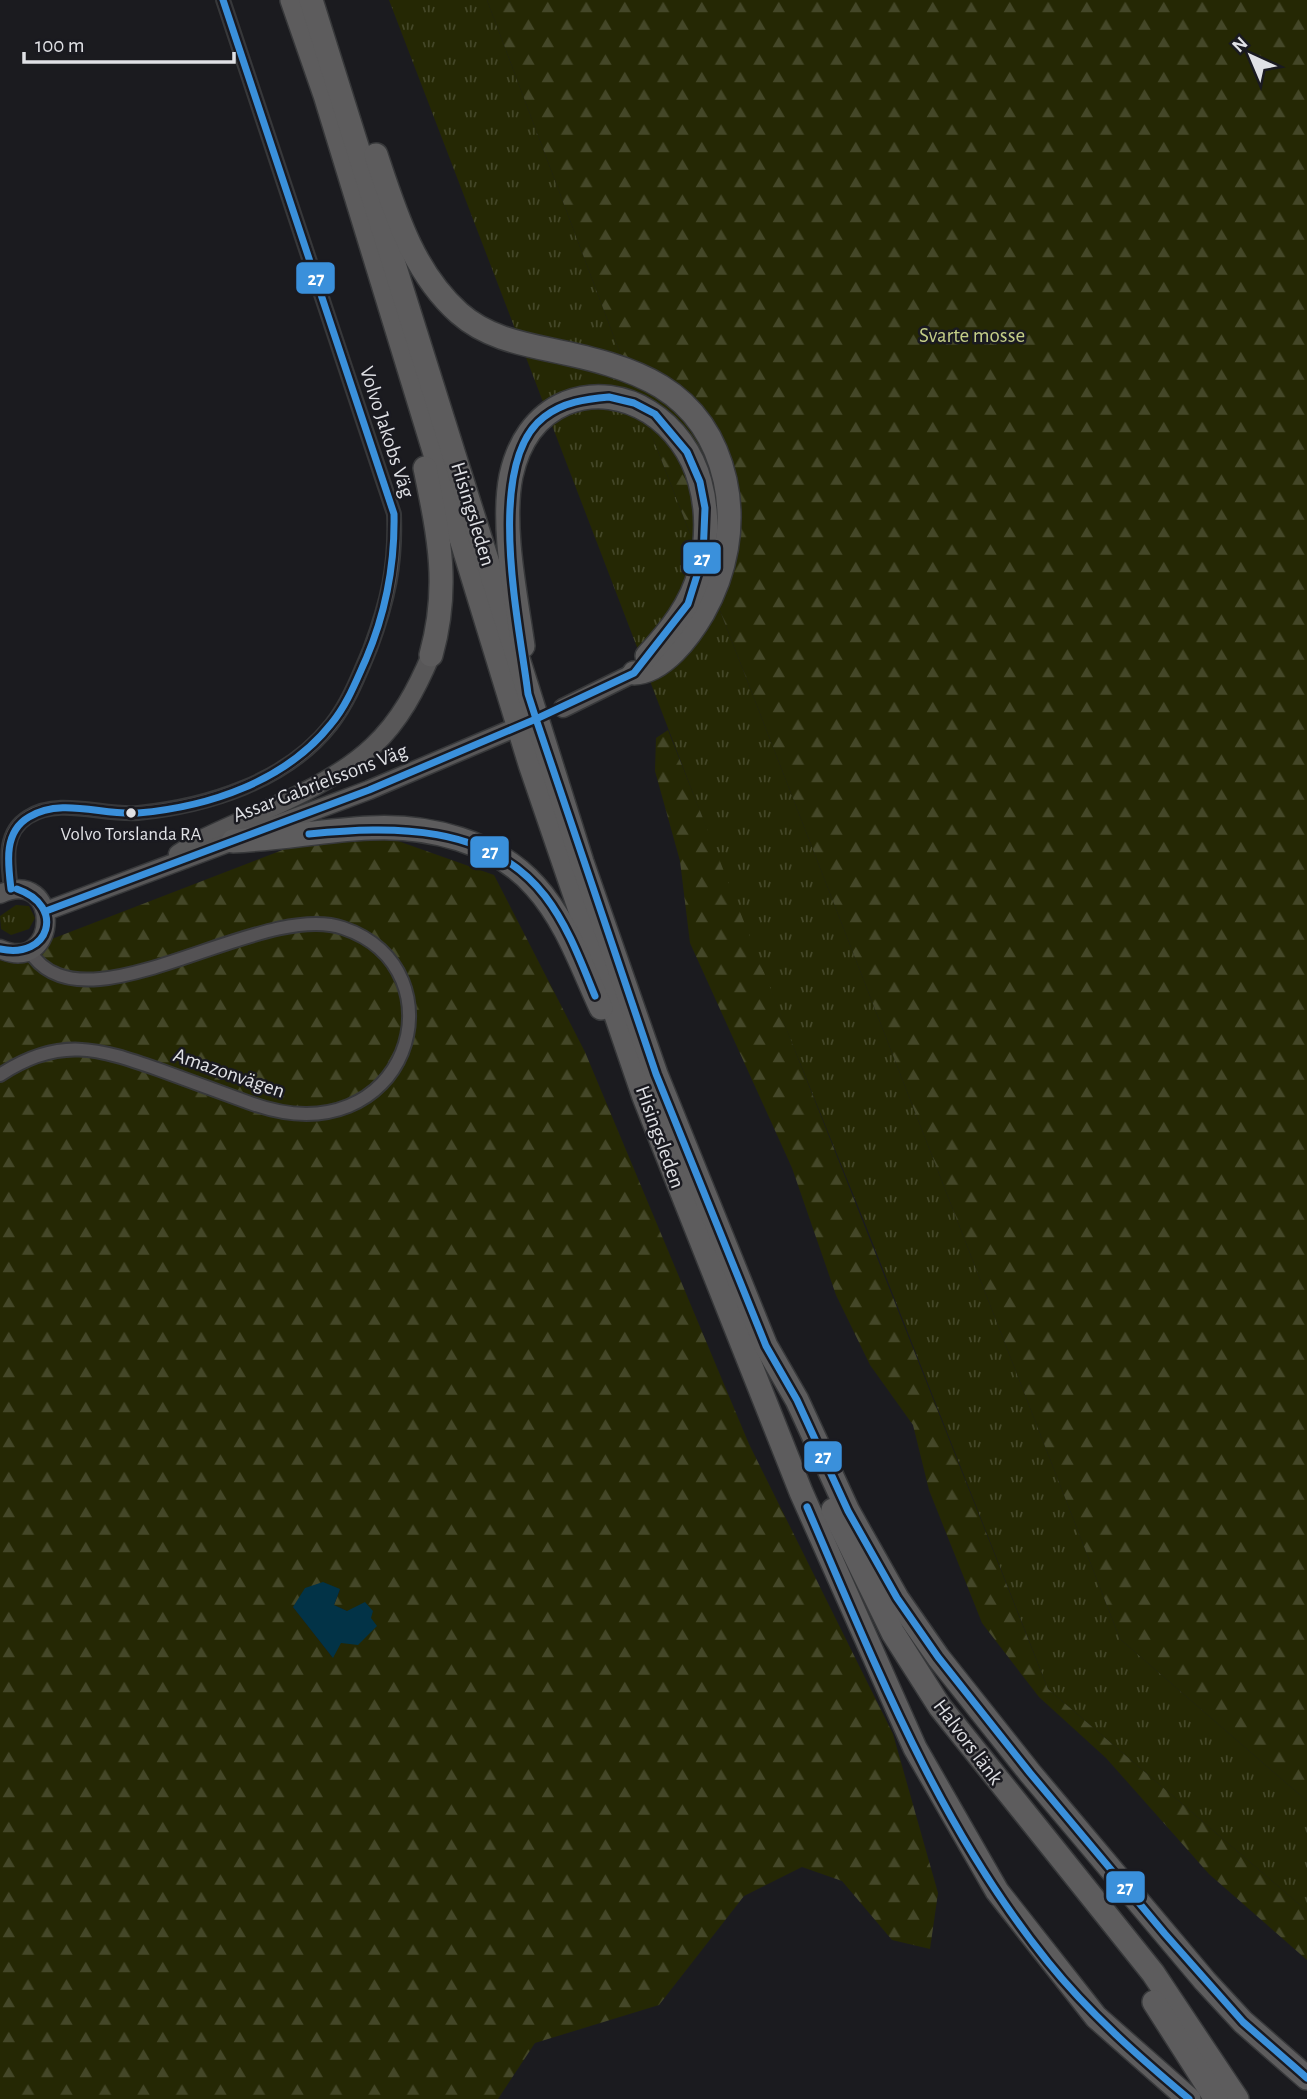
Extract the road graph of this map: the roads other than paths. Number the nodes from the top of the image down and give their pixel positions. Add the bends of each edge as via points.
1 (223, 0) edge
2 (292, 0) edge
3 (311, 0) edge
4 (328, 48) junction
5 (404, 353) junction
6 (431, 655) joint
7 (634, 673) junction
8 (528, 695) junction
9 (563, 708) dead end
10 (510, 730) dead end
11 (233, 841) junction
12 (145, 874) junction
13 (6, 891) edge
14 (46, 911) junction
15 (0, 949) edge
16 (29, 950) junction
17 (633, 1059) junction
18 (0, 1075) edge
19 (766, 1346) junction
20 (801, 1492) junction
21 (1307, 2078) edge
22 (1189, 2099) edge
23 (1216, 2099) edge
24 (1237, 2099) edge

1 - 13 street, Volvo Jakobs Väg via 394,514 395,559 378,627 355,685 332,724 315,742 276,772 202,802 131,813 51,808 29,816 10,839
2 - 5 highway, Hisingsleden
3 - 4 highway, Hisingsleden
4 - 7 highway via 344,61 413,255 444,298 478,327 501,338 614,364 652,380 685,405 710,439 729,496 727,546 719,578 683,640 647,673
4 - 8 highway, Hisingsleden
5 - 6 highway via 401,379 422,452 441,555 442,610
5 - 17 highway, Hisingsleden via 530,764
6 - 12 street, Assar Gabrielssons Väg via 408,702 373,746 325,780 198,841
7 - 8 highway via 688,604 703,556 705,508 695,467 662,421 619,398 588,397 550,411 534,426 511,477 509,529
7 - 9 street
8 - 19 highway, Hisingsleden via 656,1074
10 - 11 street, Assar Gabrielssons Väg
11 - 12 street, Assar Gabrielssons Väg
11 - 17 highway via 410,828 463,840 498,855 535,885 551,909 572,943 620,1050
12 - 14 street, Assar Gabrielssons Väg
13 - 14 street via 32,894
14 - 16 street via 45,933
15 - 16 street
16 - 18 street, Amazonvägen via 58,976 101,979 142,971 275,927 329,924 369,940 394,968 407,998 407,1035 397,1064 377,1089 352,1105 314,1114 270,1110 92,1049 43,1053
17 - 20 highway, Hisingsleden via 691,1219
19 - 21 highway, Hisingsleden via 797,1400 848,1511 897,1598 938,1657 1197,1971
19 - 24 highway, Halvors länk via 848,1545 893,1633 980,1760 1153,1973
20 - 22 highway, Hisingsleden via 915,1748 997,1891 1097,2017
20 - 23 highway, Halvors länk via 830,1534 905,1676 976,1774 1125,1960

